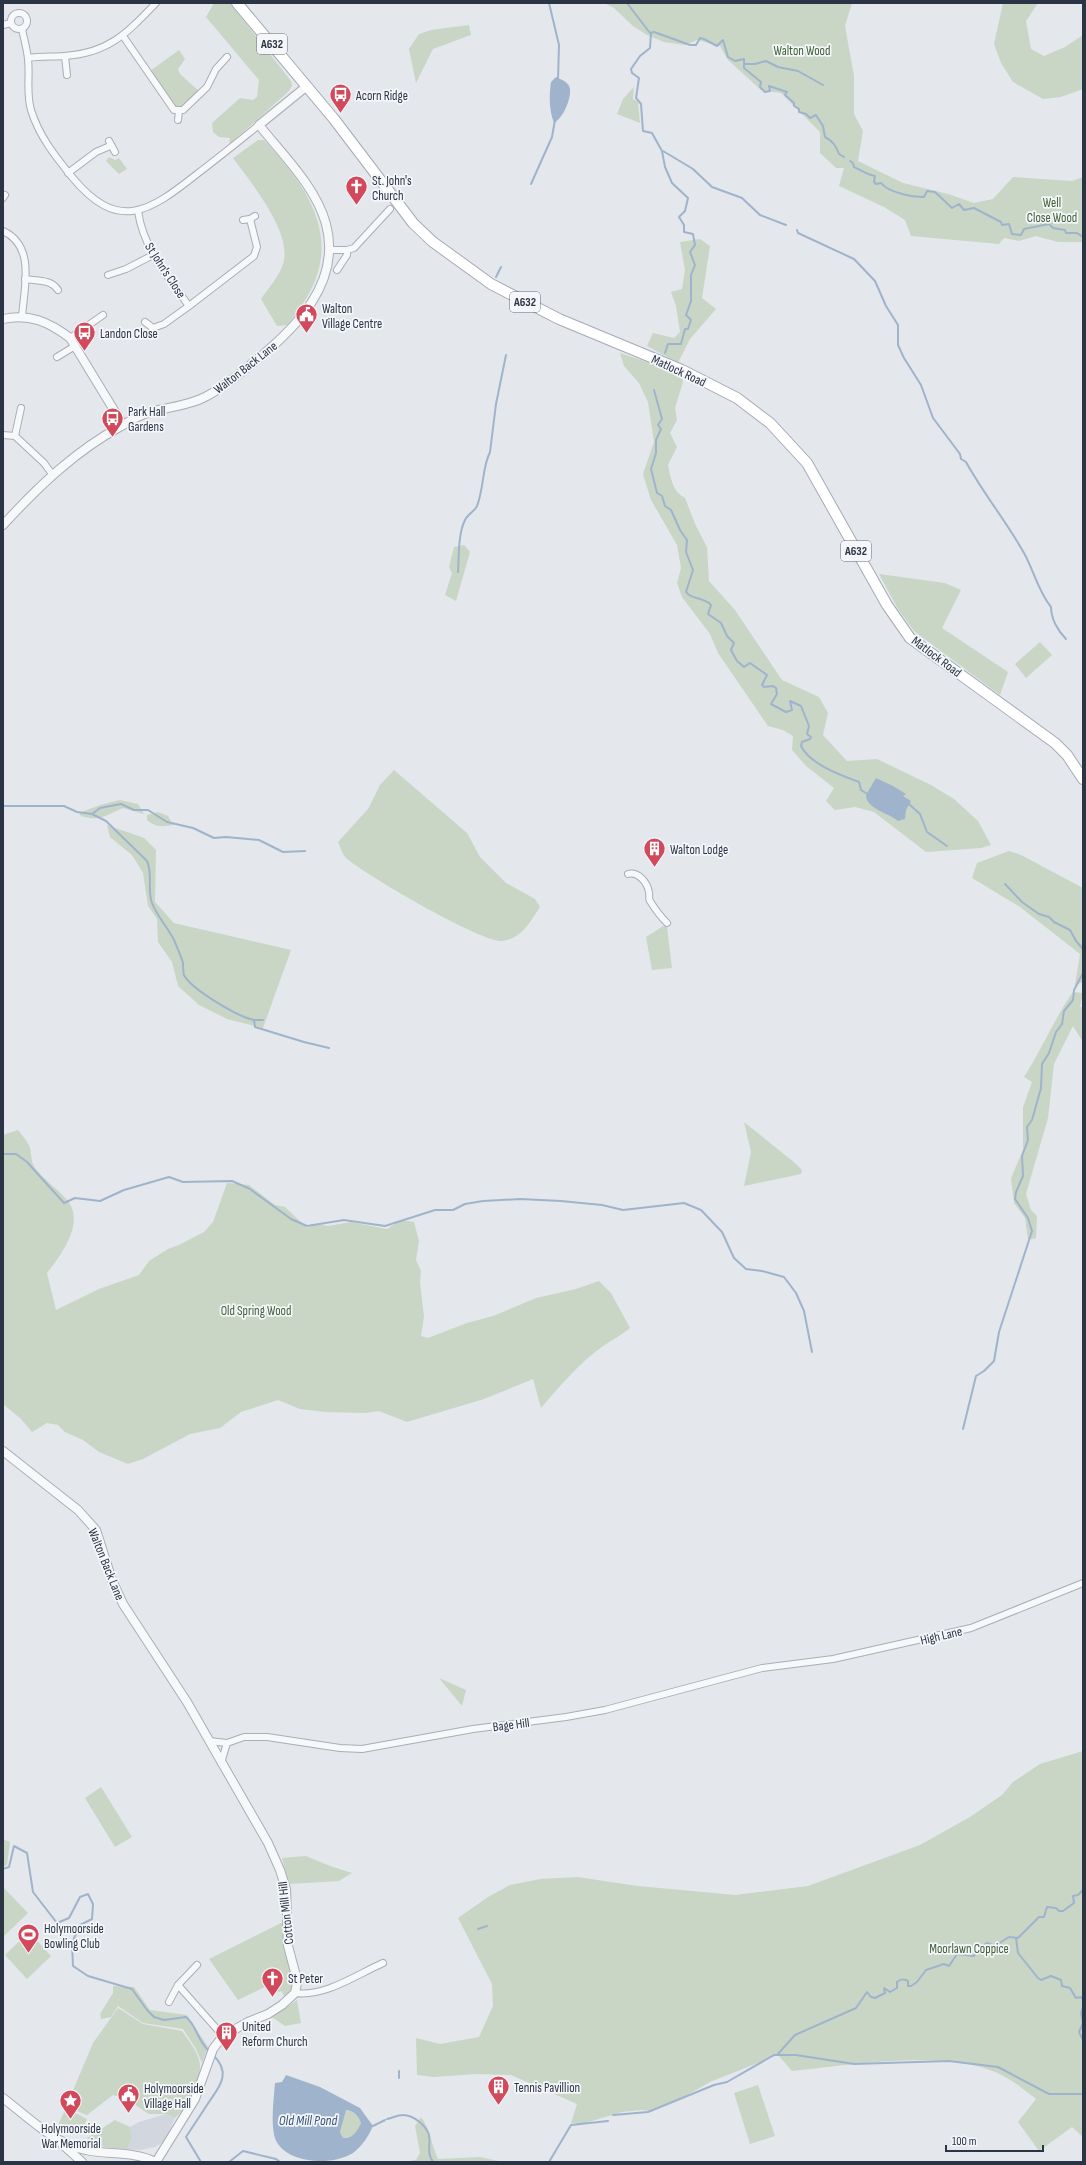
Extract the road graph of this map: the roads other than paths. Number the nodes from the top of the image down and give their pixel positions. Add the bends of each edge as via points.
1 (156, 3) edge
2 (236, 3) edge
3 (11, 23) junction
4 (3, 25) edge
5 (22, 29) junction
6 (123, 36) junction
7 (65, 56) junction
8 (227, 57) dead end
9 (28, 58) junction
10 (67, 75) dead end
11 (307, 86) junction
12 (179, 111) junction
13 (178, 120) dead end
14 (259, 125) junction
15 (115, 152) dead end
16 (68, 173) junction
17 (99, 203) junction
18 (390, 209) dead end
19 (95, 210) dead end
20 (138, 211) junction
21 (250, 218) dead end
22 (4, 232) edge
23 (330, 250) junction
24 (347, 250) junction
25 (153, 255) junction
26 (337, 270) dead end
27 (108, 274) dead end
28 (217, 275) dead end
29 (25, 279) junction
30 (222, 280) junction
31 (58, 290) dead end
32 (189, 306) junction
33 (103, 315) dead end
34 (22, 316) junction
35 (3, 319) edge
36 (145, 322) dead end
37 (70, 338) junction
38 (75, 346) junction
39 (57, 357) dead end
40 (21, 408) dead end
41 (123, 425) junction
42 (3, 435) edge
43 (15, 436) junction
44 (52, 474) junction
45 (3, 525) edge
46 (1083, 779) edge
47 (628, 874) dead end
48 (668, 923) dead end
49 (3, 1451) edge
50 (1083, 1583) edge
51 (792, 1663) joint
52 (210, 1741) junction
53 (227, 1743) junction
54 (221, 1763) junction
55 (383, 1963) dead end
56 (197, 1965) dead end
57 (178, 1985) junction
58 (295, 1993) junction
59 (169, 2002) dead end
60 (223, 2036) junction
61 (3, 2098) edge
62 (57, 2139) junction
63 (82, 2162) edge
64 (156, 2162) edge

1 - 6 street
2 - 11 main road, Matlock Road / A632
3 - 4 street
3 - 5 street via 15,28
3 - 5 street via 14,16 23,15 26,17 26,24
5 - 9 street
6 - 7 street via 97,50
6 - 12 street via 171,108
7 - 9 street
7 - 10 street
8 - 12 street via 216,69 207,87 188,106
9 - 16 street via 29,100 36,125
11 - 14 street
11 - 46 main road, Matlock Road / A632 via 413,223 457,261 491,284 559,319 695,376 737,398 770,423 807,463 887,605 910,638 1055,743 1067,755
12 - 13 street
14 - 20 street via 162,201
14 - 23 street, Walton Back Lane via 312,194 326,224
15 - 16 street via 109,144
16 - 17 street
17 - 19 street
17 - 20 street via 116,210
18 - 24 street via 354,248
20 - 25 street, St John's Close via 142,232
21 - 30 street, St John's Close via 257,247 254,256
22 - 29 street via 21,246 26,266
23 - 24 street
23 - 41 street, Walton Back Lane via 328,267 316,296 303,316 278,343 223,388 194,402 149,413
24 - 26 street via 347,255
25 - 27 street via 126,269
25 - 32 street, St John's Close
28 - 30 street
29 - 31 street via 49,282
29 - 34 street
30 - 32 street, St John's Close
32 - 36 street, St John's Close via 153,331
33 - 37 street
34 - 35 street
34 - 37 street via 56,328
37 - 38 street
38 - 39 street
38 - 41 street
40 - 43 street
41 - 44 street, Walton Back Lane via 94,442
42 - 43 street
43 - 44 street
44 - 45 street, Walton Back Lane
47 - 48 street via 638,875 647,887 649,899
49 - 52 street, Walton Back Lane via 78,1510 96,1530 112,1580 123,1604 182,1693
50 - 51 street, High Lane via 972,1628 873,1652
51 - 53 street, Bage Hill via 762,1668 605,1710 473,1729 386,1746 340,1748 267,1737 244,1737
52 - 53 street, Bage Hill
52 - 54 street, Cotton Mill Hill
53 - 54 street
54 - 58 street, Cotton Mill Hill via 268,1843 286,1888 288,1946 295,1972
55 - 58 street via 320,1992
56 - 57 street
57 - 59 street
57 - 60 street
58 - 60 street via 268,2014
60 - 64 street via 208,2059 195,2099
61 - 62 street
62 - 63 street
62 - 64 street via 84,2150

